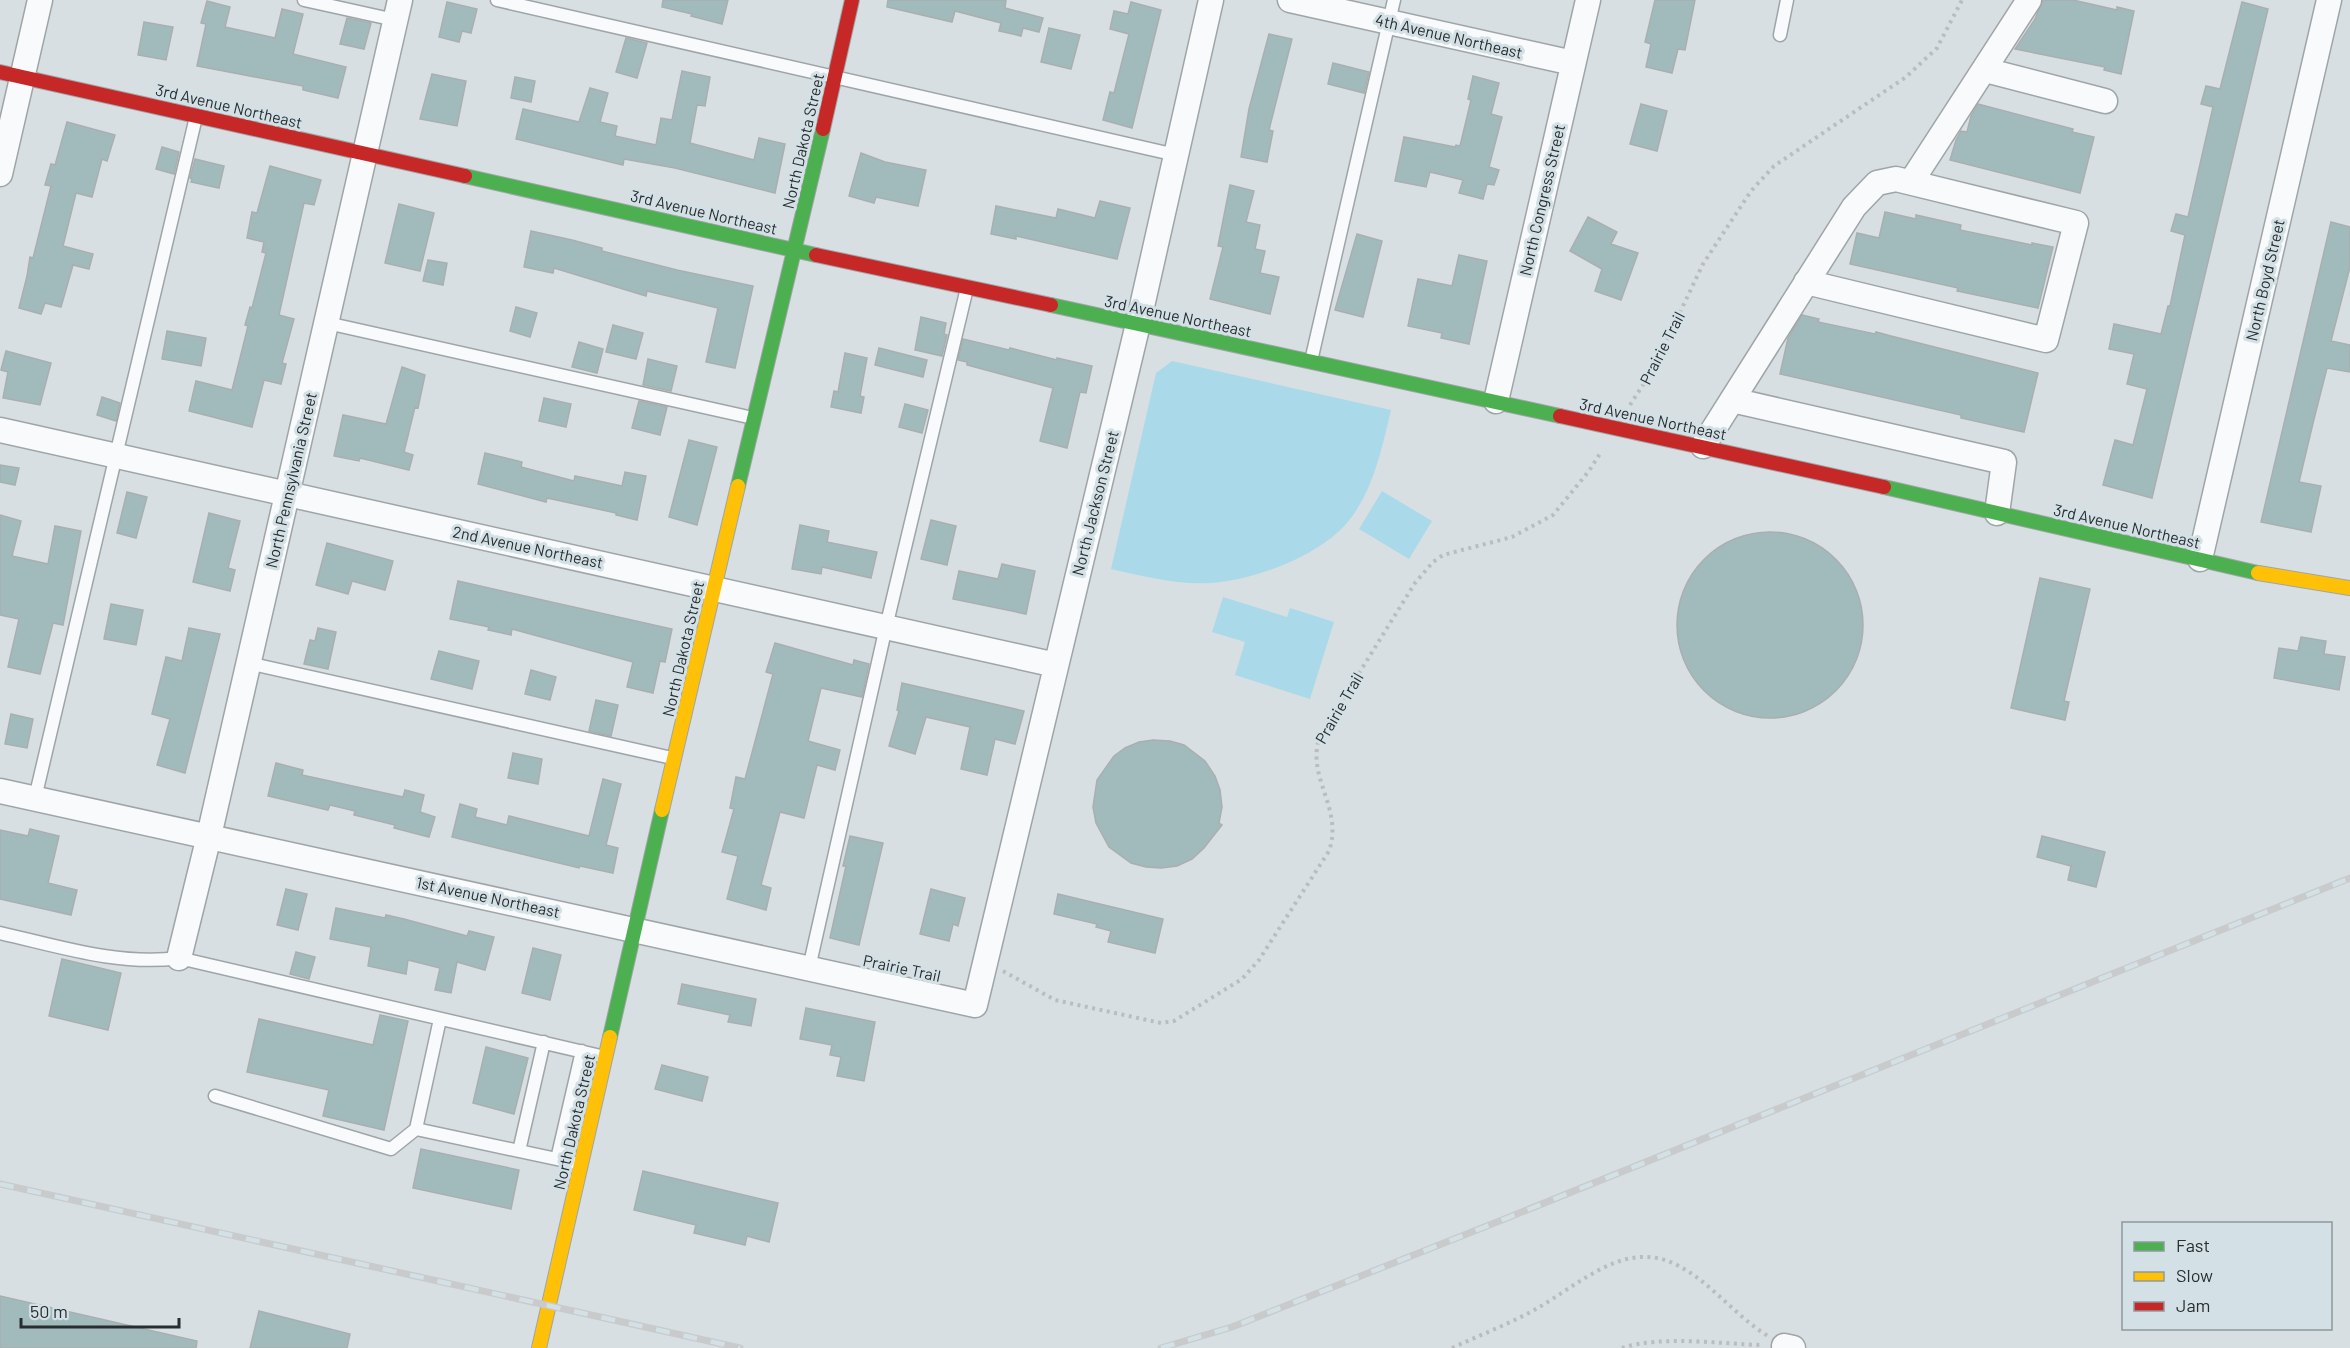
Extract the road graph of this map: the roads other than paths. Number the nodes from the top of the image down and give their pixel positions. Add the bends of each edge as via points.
1 (40, 0) edge
2 (304, 0) edge
3 (497, 0) edge
4 (852, 0) edge
5 (1211, 0) edge
6 (1290, 0) edge
7 (1588, 0) edge
8 (1787, 0) edge
9 (2029, 0) edge
10 (2329, 0) edge
11 (398, 10) edge
12 (1392, 11) edge
13 (1779, 35) dead end
14 (1573, 63) junction
15 (1985, 70) junction
16 (11, 74) edge
17 (835, 76) junction
18 (2105, 101) dead end
19 (196, 116) junction
20 (366, 153) junction
21 (1176, 155) junction
22 (0, 174) edge
23 (1911, 182) junction
24 (795, 250) junction
25 (1806, 282) junction
26 (967, 287) junction
27 (327, 323) junction
28 (1138, 324) junction
29 (1311, 361) junction
30 (1732, 400) junction
31 (1496, 401) junction
32 (754, 418) junction
33 (0, 430) edge
34 (1702, 446) junction
35 (116, 456) junction
36 (288, 494) junction
37 (1997, 513) junction
38 (2200, 559) junction
39 (714, 587) junction
40 (2350, 588) edge
41 (886, 627) junction
42 (248, 663) junction
43 (1056, 665) junction
44 (675, 759) junction
45 (0, 790) edge
46 (35, 798) junction
47 (209, 836) junction
48 (636, 930) junction
49 (0, 933) edge
50 (179, 958) junction
51 (809, 968) junction
52 (975, 1005) joint
53 (440, 1019) junction
54 (544, 1042) junction
55 (582, 1051) junction
56 (606, 1057) junction
57 (576, 1078) junction
58 (600, 1084) junction
59 (215, 1096) dead end
60 (416, 1129) junction
61 (519, 1151) junction
62 (557, 1159) junction
63 (581, 1164) junction
64 (539, 1348) edge

1 - 16 street
2 - 11 lane
3 - 17 lane
4 - 17 street, North Dakota Street
5 - 21 street, North Jackson Street
6 - 12 street, 4th Avenue Northeast
7 - 14 street, North Congress Street
8 - 13 lane
9 - 15 street
10 - 38 street, North Boyd Street
11 - 20 street, North Pennsylvania Street
12 - 14 street, 4th Avenue Northeast
12 - 29 lane
14 - 31 street, North Congress Street
15 - 18 street
15 - 23 street
16 - 19 street, 3rd Avenue Northeast
16 - 22 street
17 - 21 lane
17 - 24 street, North Dakota Street
19 - 20 street, 3rd Avenue Northeast
19 - 35 lane
20 - 24 street, 3rd Avenue Northeast
20 - 27 street, North Pennsylvania Street
21 - 28 street, North Jackson Street
23 - 25 street via 1896,179 1876,183 1854,207
23 - 25 street via 2076,223 2046,340
24 - 26 street, 3rd Avenue Northeast
24 - 32 street, North Dakota Street
25 - 30 street
26 - 28 street, 3rd Avenue Northeast
26 - 41 lane
27 - 32 lane
27 - 36 street, North Pennsylvania Street
28 - 29 street, 3rd Avenue Northeast
28 - 43 street, North Jackson Street
29 - 31 street, 3rd Avenue Northeast
30 - 34 street
30 - 37 street via 2004,462
31 - 34 street, 3rd Avenue Northeast
32 - 39 street, North Dakota Street
33 - 35 street, 2nd Avenue Northeast
34 - 37 street, 3rd Avenue Northeast
35 - 36 street, 2nd Avenue Northeast
35 - 46 lane
36 - 39 street, 2nd Avenue Northeast
36 - 42 street, North Pennsylvania Street
37 - 38 street, 3rd Avenue Northeast
38 - 40 street, 3rd Avenue Northeast via 2281,578
39 - 41 street, 2nd Avenue Northeast
39 - 44 street, North Dakota Street
41 - 43 street, 2nd Avenue Northeast
41 - 51 lane
42 - 44 lane
42 - 47 street, North Pennsylvania Street
43 - 52 street, North Jackson Street
44 - 48 street, North Dakota Street
45 - 46 street, 1st Avenue Northeast
46 - 47 street, 1st Avenue Northeast
47 - 48 street, 1st Avenue Northeast
47 - 50 street, North Pennsylvania Street
48 - 51 street, 1st Avenue Northeast
48 - 56 street, North Dakota Street
49 - 50 lane via 118,959
50 - 53 lane
51 - 52 street, 1st Avenue Northeast
53 - 54 lane
53 - 60 lane
54 - 55 lane
54 - 61 lane
55 - 56 lane
55 - 57 lane
56 - 58 street, North Dakota Street
57 - 58 lane
57 - 62 lane
58 - 63 street, North Dakota Street
59 - 60 lane via 391,1149
60 - 61 lane
61 - 62 lane
62 - 63 lane
63 - 64 street, North Dakota Street

